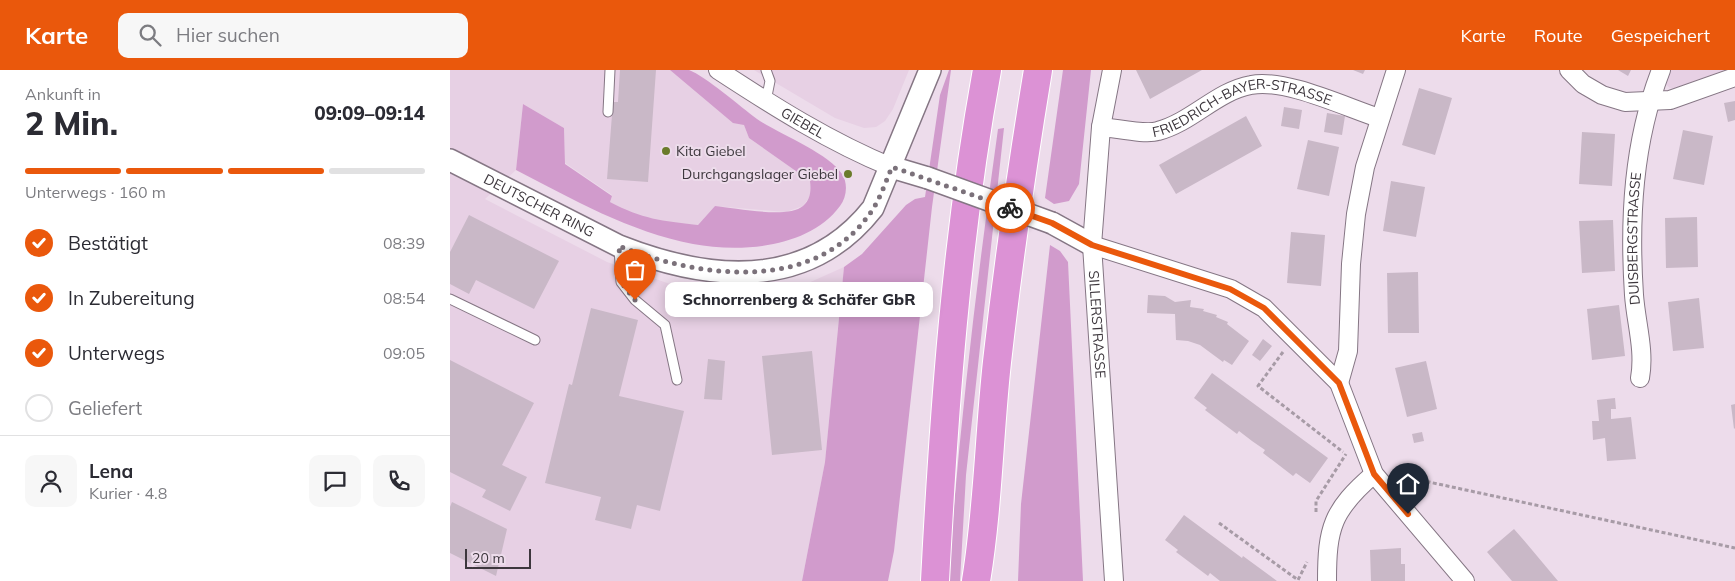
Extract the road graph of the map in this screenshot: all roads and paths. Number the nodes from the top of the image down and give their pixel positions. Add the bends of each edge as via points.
1 (610, 70) edge
2 (718, 70) edge
3 (766, 70) edge
4 (930, 70) edge
5 (987, 70) edge
6 (1038, 70) edge
7 (1112, 70) edge
8 (1396, 70) edge
9 (1569, 70) edge
10 (1661, 70) edge
11 (1735, 78) edge
12 (1650, 100) junction
13 (766, 102) junction
14 (608, 112) dead end
15 (1379, 118) junction
16 (1101, 127) junction
17 (451, 162) edge
18 (892, 167) junction
19 (1092, 245) junction
20 (619, 246) junction
21 (450, 300) edge
22 (1293, 337) junction
23 (535, 340) dead end
24 (1640, 378) dead end
25 (677, 380) dead end
26 (1339, 383) junction
27 (1363, 446) junction
28 (1374, 474) junction
29 (1409, 476) dead end
30 (1219, 523) dead end
31 (1735, 548) edge
32 (936, 552) junction
33 (1310, 556) dead end
34 (919, 581) edge
35 (935, 581) edge
36 (976, 581) edge
37 (1114, 581) edge
38 (1327, 581) edge
39 (1465, 581) edge

1 - 14 lane
2 - 13 street, GIEBEL
3 - 13 lane via 770,81
4 - 18 street, DEUTSCHER RING
5 - 32 highway via 962,233 945,398
6 - 36 highway via 1010,256 997,364 983,539
7 - 16 street, SILLERSTRASSE
8 - 15 street
9 - 12 street via 1583,84 1602,95 1625,102
10 - 12 street, DUISBERGSTRASSE
11 - 12 street via 1670,100
12 - 24 street, DUISBERGSTRASSE via 1634,175 1632,214 1634,296 1643,361
13 - 18 street, GIEBEL via 864,156
15 - 16 street, FRIEDRICH-BAYER-STRASSE via 1279,84 1250,85 1224,96 1183,122 1156,132
15 - 26 street via 1356,214 1348,351
16 - 19 street, SILLERSTRASSE
17 - 20 street, DEUTSCHER RING
18 - 19 street, bridge via 1052,223
18 - 20 street, DEUTSCHER RING via 873,208 861,223 831,249 800,264 727,273 671,264
19 - 22 street via 1230,289 1264,308
19 - 37 street, SILLERSTRASSE
20 - 25 lane via 621,282 635,300 665,325
21 - 23 lane
22 - 26 street
22 - 27 path via 1258,386 1346,454
26 - 27 street
27 - 28 street
28 - 38 street via 1346,500 1330,527
28 - 39 street
29 - 31 path
30 - 33 path via 1298,580
32 - 34 highway
32 - 35 highway

